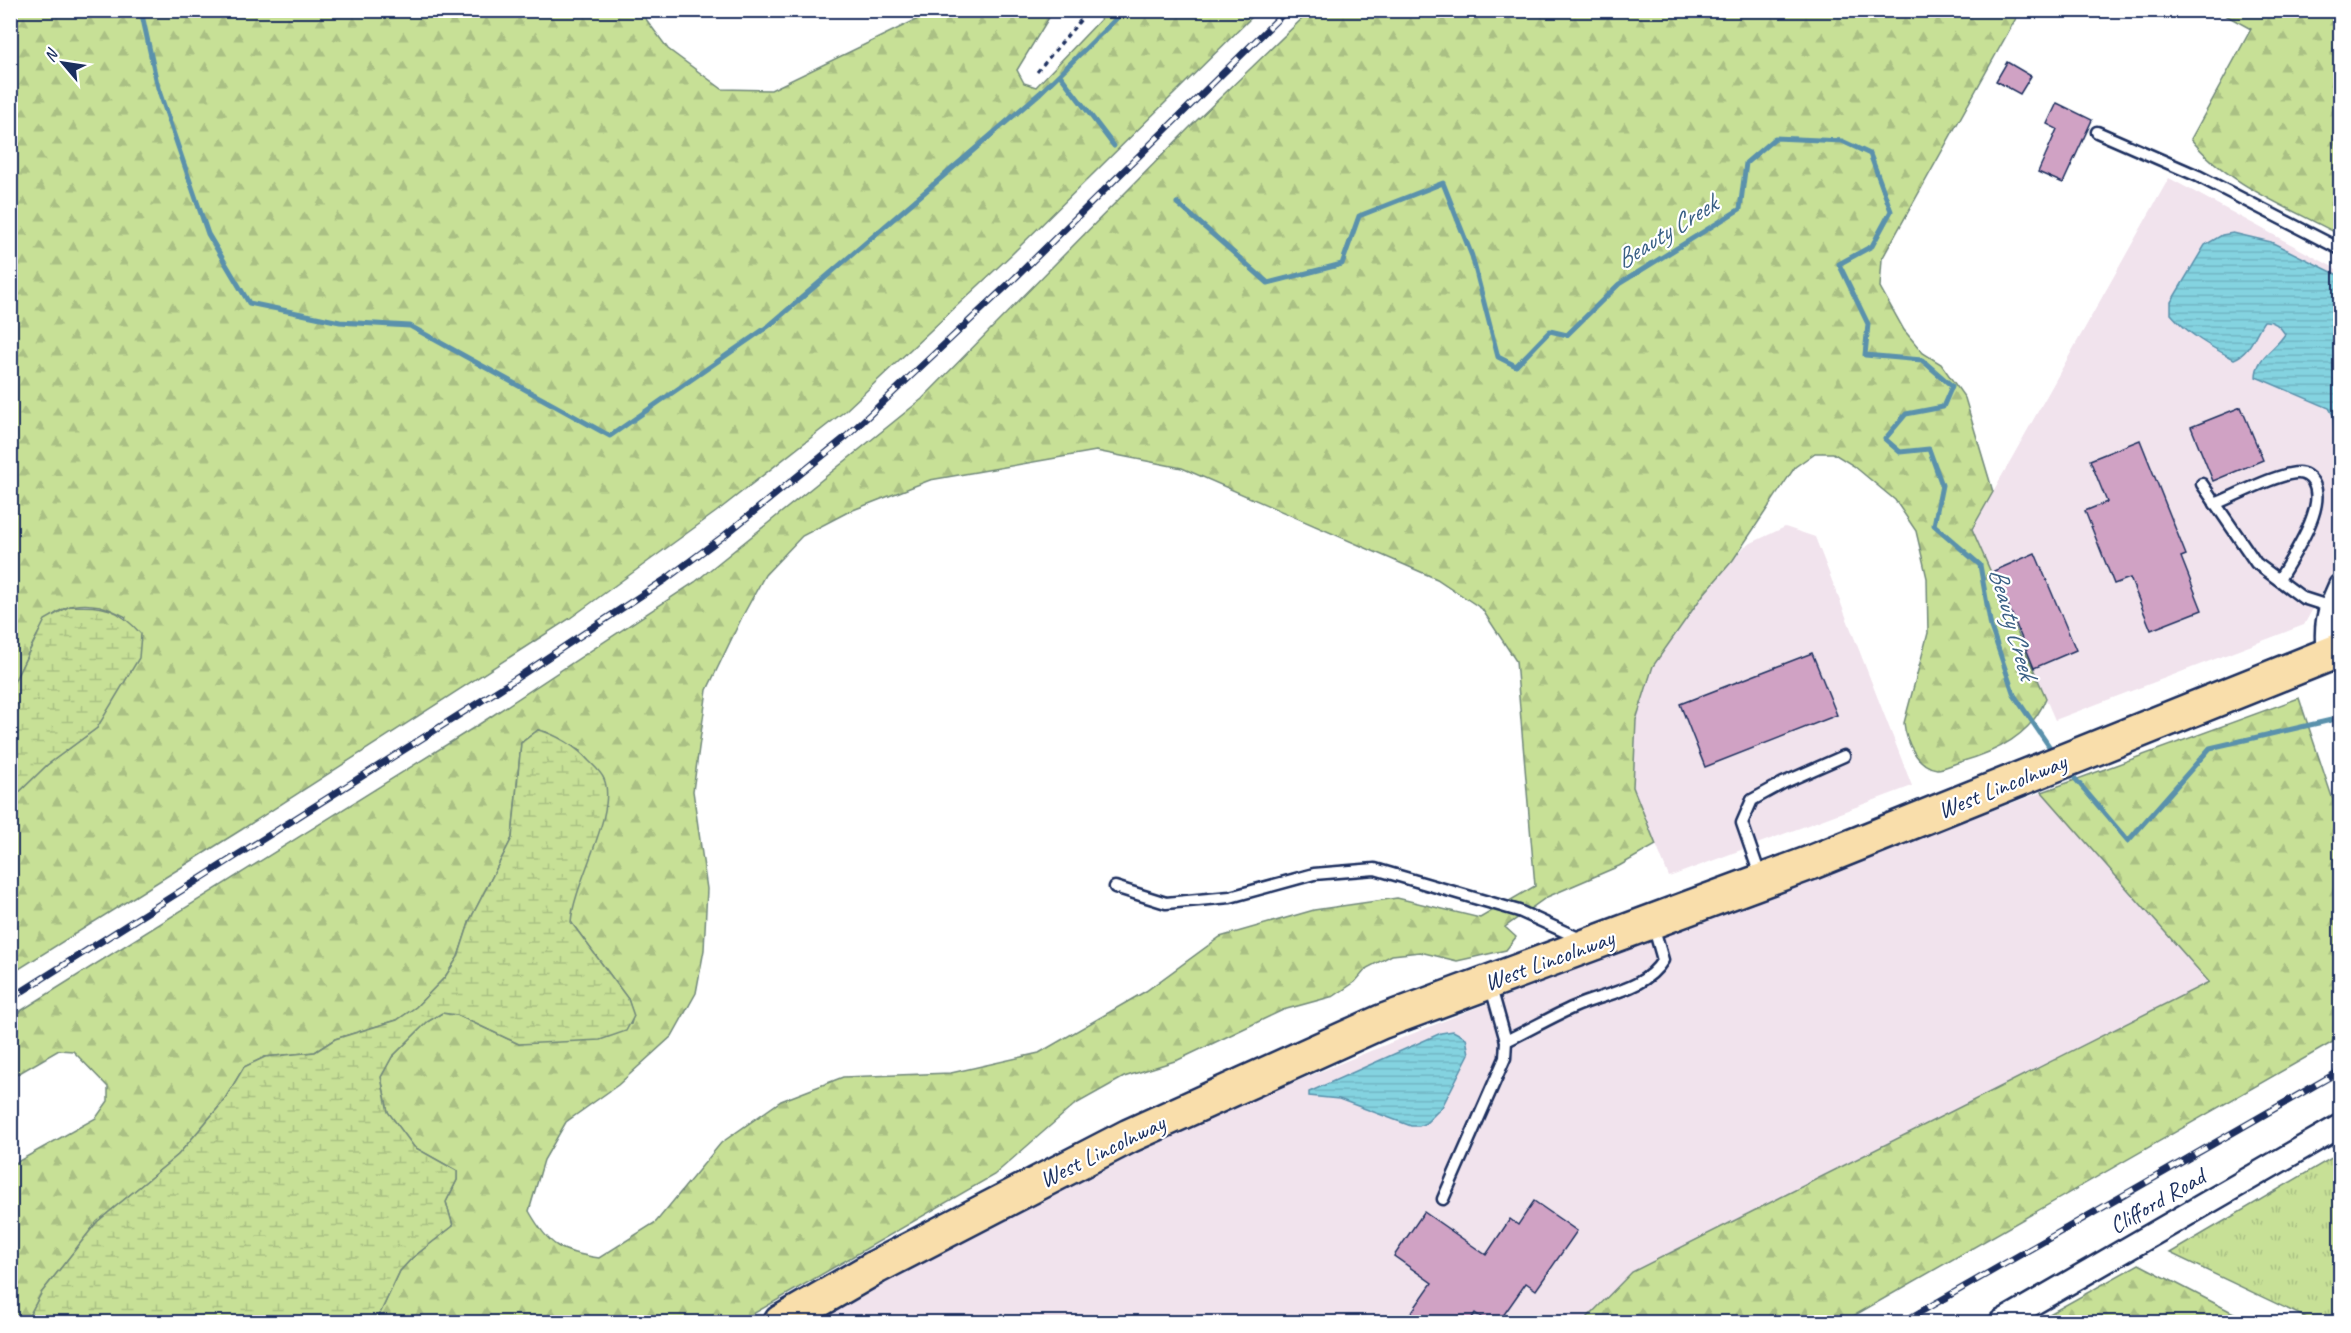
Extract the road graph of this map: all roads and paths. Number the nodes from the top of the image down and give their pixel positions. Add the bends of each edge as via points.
1 (1089, 10) edge
2 (1124, 10) edge
3 (1157, 10) edge
4 (1037, 72) dead end
5 (2097, 132) dead end
6 (2340, 249) edge
7 (2202, 484) dead end
8 (2215, 504) junction
9 (2278, 580) junction
10 (2340, 586) edge
11 (2331, 607) junction
12 (2334, 653) edge
13 (1844, 756) dead end
14 (1762, 881) junction
15 (1114, 887) dead end
16 (1652, 922) junction
17 (1591, 944) junction
18 (1489, 982) junction
19 (1506, 1041) junction
20 (2340, 1125) edge
21 (1443, 1199) dead end
22 (781, 1323) edge
23 (2001, 1323) edge

1 - 4 path
2 - 3 path via 1146,16
5 - 6 lane via 2198,176
7 - 8 lane
8 - 9 lane via 2256,562
8 - 9 lane via 2278,477 2297,473 2312,480 2316,502 2312,520
9 - 11 lane via 2303,598
10 - 11 street
11 - 12 street via 2326,630
12 - 14 main road, West Lincolnway
13 - 14 lane via 1752,800 1742,822
14 - 16 main road, West Lincolnway
15 - 17 lane via 1166,903 1230,897 1314,874 1375,869 1519,911
16 - 17 main road, West Lincolnway
16 - 19 lane via 1663,960 1654,974 1624,990 1575,1006
17 - 18 main road, West Lincolnway
18 - 19 lane
18 - 22 main road, West Lincolnway via 1381,1022 1129,1136 876,1267
19 - 21 lane via 1505,1058
20 - 23 street, Clifford Road

